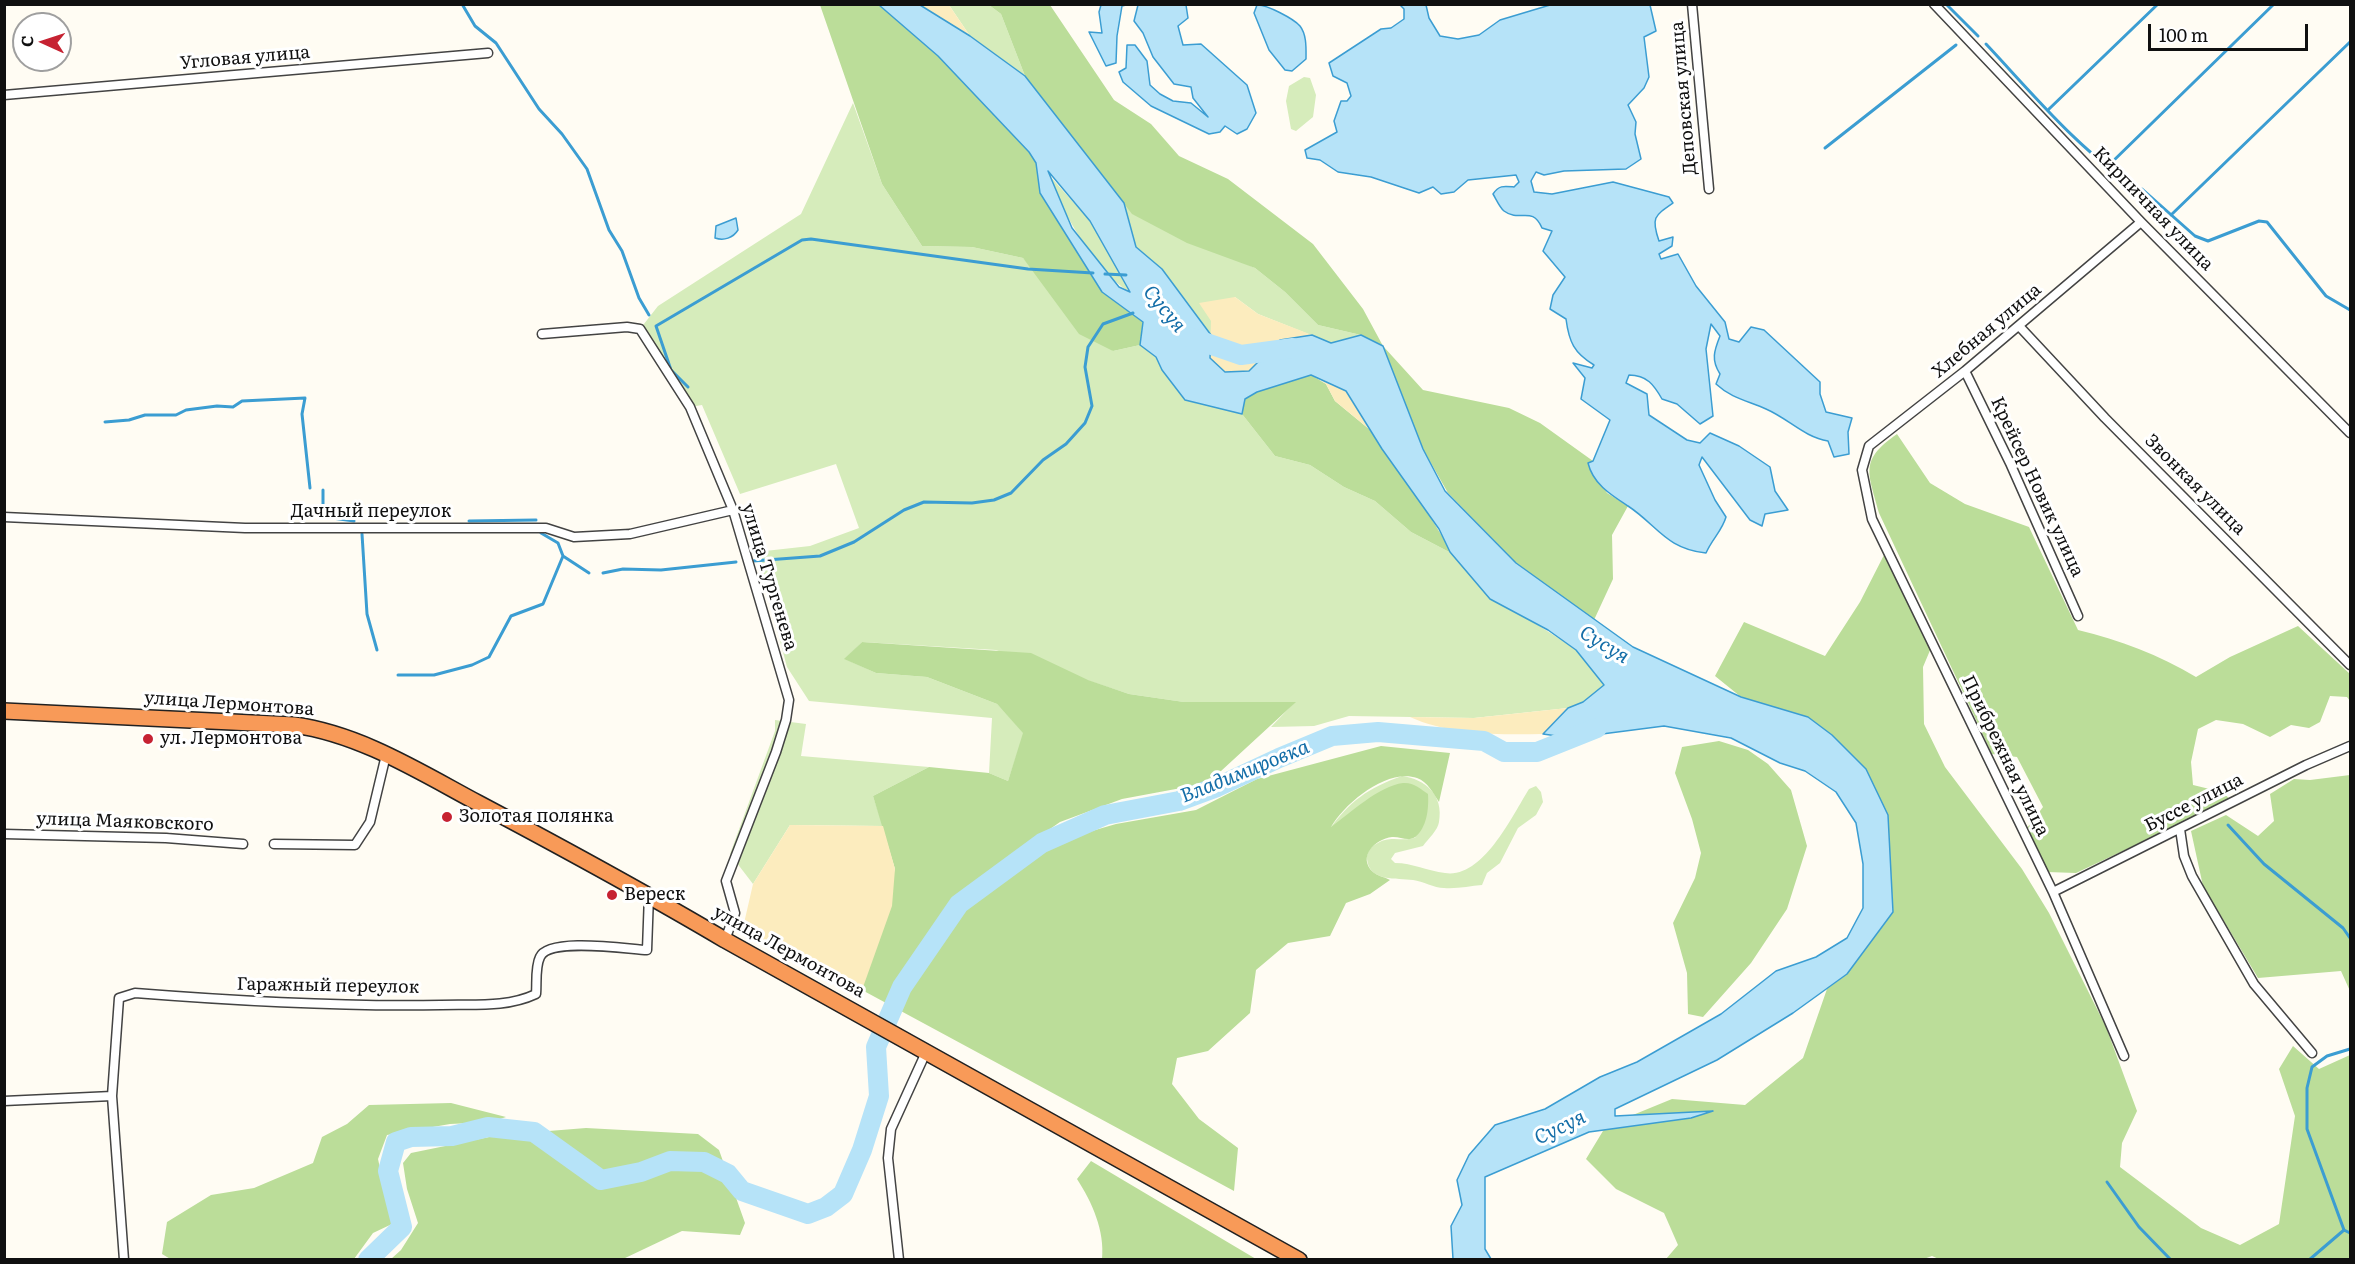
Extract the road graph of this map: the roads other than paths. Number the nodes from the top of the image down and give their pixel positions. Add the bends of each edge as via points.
1 (1692, 4) edge
2 (1934, 4) edge
3 (488, 53) dead end
4 (4, 95) edge
5 (1709, 189) dead end
6 (2141, 222) junction
7 (2019, 326) junction
8 (542, 334) dead end
9 (1965, 371) junction
10 (2350, 433) edge
11 (1862, 470) joint
12 (733, 510) junction
13 (4, 517) edge
14 (2078, 616) dead end
15 (2350, 665) edge
16 (4, 711) edge
17 (2350, 746) edge
18 (386, 754) junction
19 (2180, 829) junction
20 (4, 834) edge
21 (243, 843) dead end
22 (274, 844) dead end
23 (2053, 892) junction
24 (649, 895) junction
25 (725, 940) junction
26 (927, 1050) junction
27 (2312, 1053) dead end
28 (2124, 1056) dead end
29 (111, 1096) junction
30 (4, 1101) edge
31 (124, 1260) edge
32 (899, 1260) edge
33 (1299, 1260) edge

1 - 5 street, Деповская улица
2 - 6 street, Кирпичная улица
3 - 4 street, Угловая улица
6 - 7 street, Хлебная улица
6 - 10 street, Кирпичная улица
7 - 9 street, Хлебная улица
7 - 15 street, Звонкая улица via 2104,418
8 - 12 street, улица Тургенева via 640,329 690,407
9 - 11 street, Хлебная улица via 1869,446
9 - 14 street, Крейсер Новик улица
11 - 23 street, Прибрежная улица via 1872,519
12 - 13 street, Дачный переулок via 630,534 574,537 546,528 245,528
12 - 25 street, улица Тургенева via 789,700 776,752 726,881 735,913
16 - 18 highway, улица Лермонтова via 294,725 315,728
17 - 19 street, Буссе улица
18 - 22 street via 370,822 355,845
18 - 24 highway, улица Лермонтова
19 - 23 street, Буссе улица
19 - 27 street via 2192,876 2254,984
20 - 21 street, улица Маяковского
23 - 28 street, Прибрежная улица
24 - 25 highway, улица Лермонтова
24 - 29 street, Гаражный переулок via 647,950 573,945 548,948 540,957 536,994 516,1003 242,1001 135,993 118,998
25 - 26 highway, улица Лермонтова
26 - 32 street via 891,1129 888,1158
26 - 33 highway, улица Лермонтова
29 - 30 street
29 - 31 street

